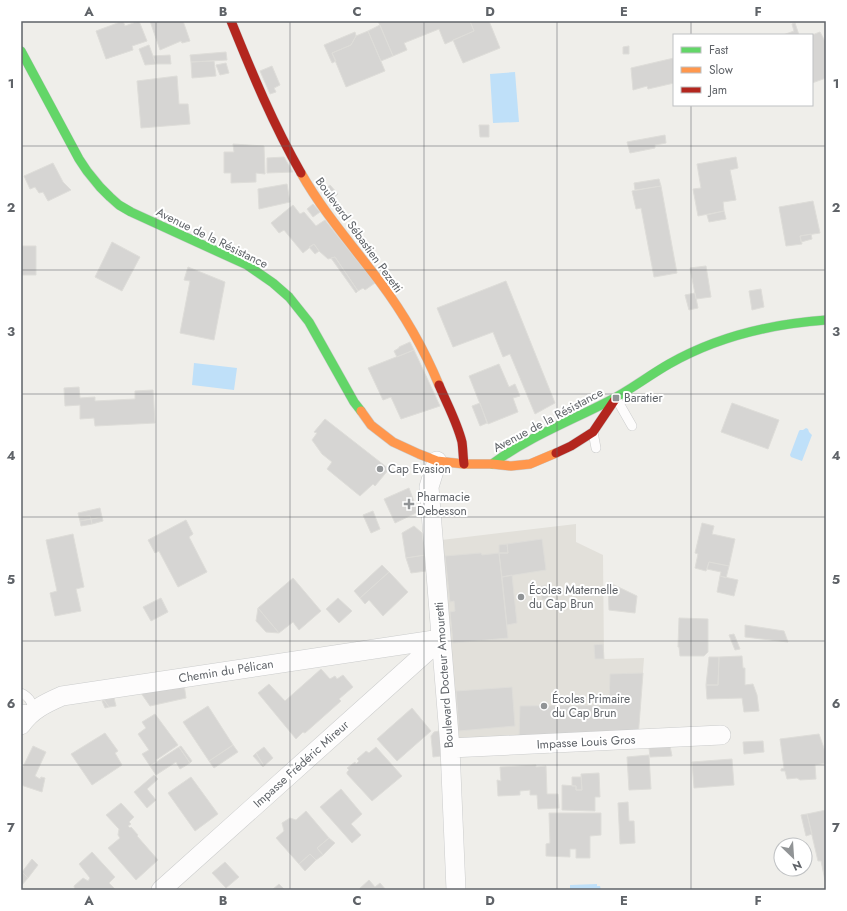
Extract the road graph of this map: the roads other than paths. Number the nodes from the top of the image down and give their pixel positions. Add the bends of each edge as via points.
1 (231, 21) edge
2 (21, 51) edge
3 (826, 320) edge
4 (616, 398) junction
5 (594, 408) junction
6 (632, 426) dead end
7 (593, 432) junction
8 (596, 448) dead end
9 (437, 461) junction
10 (464, 464) junction
11 (492, 464) junction
12 (441, 639) junction
13 (21, 693) edge
14 (28, 710) edge
15 (21, 725) edge
16 (721, 735) dead end
17 (450, 748) junction
18 (161, 890) edge
19 (456, 890) edge

1 - 10 street, Boulevard Sébastien Pezetti via 257,86 314,197 392,299 418,340 457,428
2 - 9 street, Avenue de la Résistance via 78,159 95,184 116,203 131,212 247,266 271,281 309,322 354,402 371,425 393,442
3 - 4 street, Avenue de la Résistance via 794,322 747,331 711,344 668,365
4 - 5 street, Avenue de la Résistance
4 - 6 lane
4 - 7 street, Avenue de la Résistance
5 - 7 lane via 591,420
5 - 11 street, Avenue de la Résistance via 516,448
7 - 8 lane
7 - 11 street, Avenue de la Résistance via 571,446 530,464
9 - 10 street, Avenue de la Résistance
9 - 12 street, Boulevard Docteur Amouretti via 429,487
10 - 11 street, Avenue de la Résistance
12 - 14 street, Chemin du Pélican via 62,696
12 - 17 street, Boulevard Docteur Amouretti
12 - 18 street, Impasse Frédéric Mireur
13 - 14 lane via 27,695 30,701
14 - 15 street, Chemin du Pélican
16 - 17 street, Impasse Louis Gros
17 - 19 street, Boulevard Docteur Amouretti

